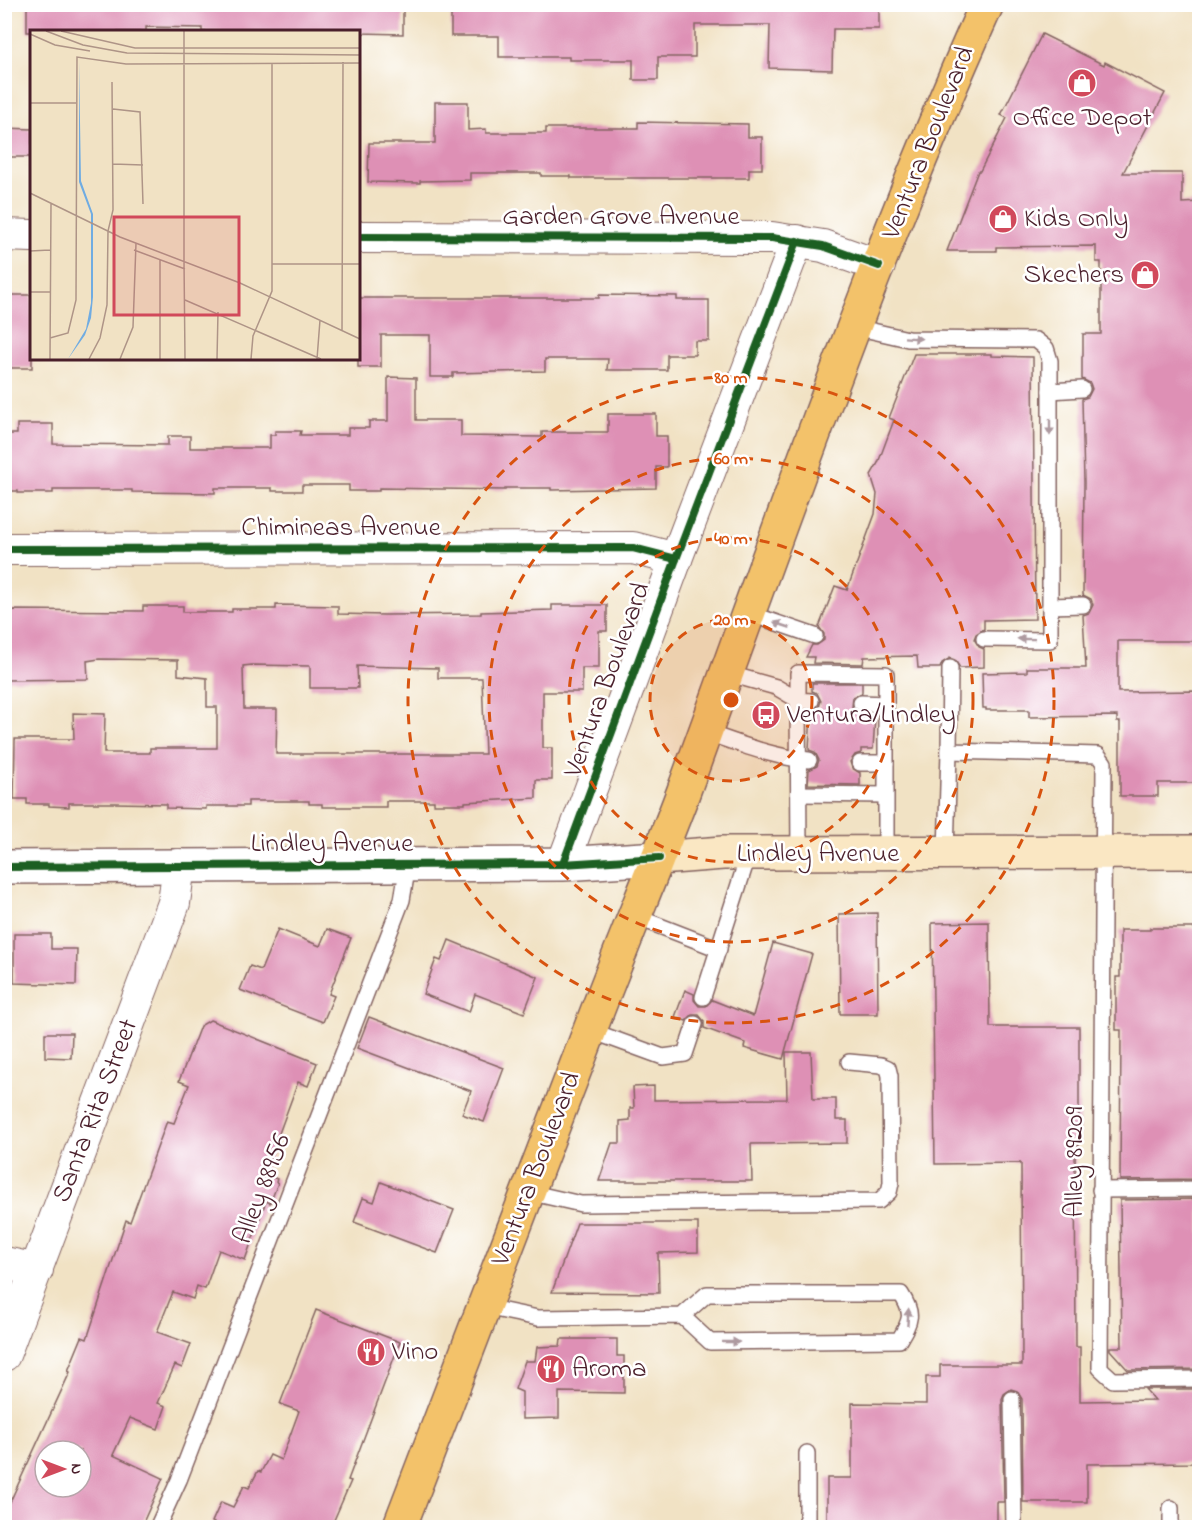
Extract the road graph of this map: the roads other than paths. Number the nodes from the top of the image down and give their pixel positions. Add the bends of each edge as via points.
1 (987, 4) edge
2 (4, 235) edge
3 (30, 236) edge
4 (360, 237) edge
5 (796, 241) junction
6 (879, 266) junction
7 (855, 327) junction
8 (1082, 389) dead end
9 (1050, 391) junction
10 (4, 549) edge
11 (676, 559) junction
12 (1083, 604) dead end
13 (1050, 606) junction
14 (748, 613) junction
15 (815, 636) dead end
16 (984, 639) dead end
17 (950, 668) dead end
18 (726, 673) junction
19 (805, 700) junction
20 (861, 703) dead end
21 (886, 704) junction
22 (705, 732) junction
23 (949, 751) junction
24 (803, 760) junction
25 (860, 763) dead end
26 (886, 763) junction
27 (799, 794) junction
28 (885, 795) junction
29 (1104, 852) junction
30 (1200, 852) edge
31 (946, 853) junction
32 (749, 854) junction
33 (799, 854) junction
34 (886, 854) junction
35 (658, 858) junction
36 (563, 864) junction
37 (179, 865) junction
38 (408, 865) junction
39 (4, 867) edge
40 (634, 916) junction
41 (718, 949) junction
42 (703, 997) dead end
43 (695, 1024) dead end
44 (590, 1030) junction
45 (849, 1062) dead end
46 (1200, 1189) edge
47 (1100, 1190) junction
48 (528, 1192) junction
49 (4, 1263) edge
50 (37, 1270) junction
51 (485, 1307) junction
52 (682, 1316) junction
53 (4, 1355) edge
54 (1200, 1380) edge
55 (1012, 1398) dead end
56 (807, 1453) dead end
57 (1171, 1508) dead end
58 (156, 1527) edge
59 (399, 1527) edge
60 (807, 1527) edge
61 (1014, 1527) edge
62 (1171, 1527) edge

1 - 6 main road, Ventura Boulevard
2 - 3 street
4 - 5 street, Garden Grove Avenue
5 - 6 street, Garden Grove Avenue
5 - 11 street, Ventura Boulevard
6 - 7 main road, Ventura Boulevard
7 -> 9 lane via 908,339 1036,340 1046,348 1050,361
7 - 14 main road, Ventura Boulevard
8 - 9 lane
9 -> 13 lane
10 - 11 street, Chimineas Avenue via 633,548
11 - 36 street, Ventura Boulevard
12 - 13 lane
13 -> 16 lane via 1050,640
15 -> 14 lane
14 - 18 main road, Ventura Boulevard
17 - 23 lane
18 - 19 lane
18 - 22 main road, Ventura Boulevard
19 - 21 lane via 798,673 886,674
19 - 24 lane
20 - 21 lane
21 - 26 lane
22 - 24 lane
22 - 35 main road, Ventura Boulevard
23 - 29 lane, Alley 89209 via 1098,755 1104,763
23 - 31 lane
24 - 27 lane
25 - 26 lane
26 - 28 lane
27 - 28 lane
27 - 33 lane
28 - 34 lane
29 - 30 main road, Lindley Avenue
29 - 31 main road, Lindley Avenue
29 - 47 lane, Alley 89209
31 - 34 main road, Lindley Avenue
32 - 33 main road, Lindley Avenue
32 - 35 main road, Lindley Avenue
32 - 41 lane
33 - 34 main road, Lindley Avenue
35 - 36 street, Lindley Avenue
35 - 40 main road, Ventura Boulevard
36 - 38 street, Lindley Avenue
37 - 38 street, Lindley Avenue
37 - 39 street, Lindley Avenue
37 - 50 street, Santa Rita Street via 174,903
38 - 58 lane, Alley 88956 via 402,900 179,1480
40 - 41 lane
40 - 44 main road, Ventura Boulevard
41 - 42 lane
43 - 44 lane via 685,1054 663,1057
44 - 48 main road, Ventura Boulevard
45 - 48 lane via 881,1065 888,1068 890,1076 891,1183 889,1192 879,1201 581,1204
46 - 47 lane
47 - 54 lane, Alley 89209 via 1100,1368 1113,1380
48 - 51 main road, Ventura Boulevard
49 - 50 street
50 - 53 street, Santa Rita Street
51 - 52 lane via 538,1318
51 - 59 main road, Ventura Boulevard
52 -> 52 lane via 710,1342 899,1340 909,1324 909,1307 901,1294 707,1294
55 - 61 lane
56 - 60 lane
57 - 62 lane

